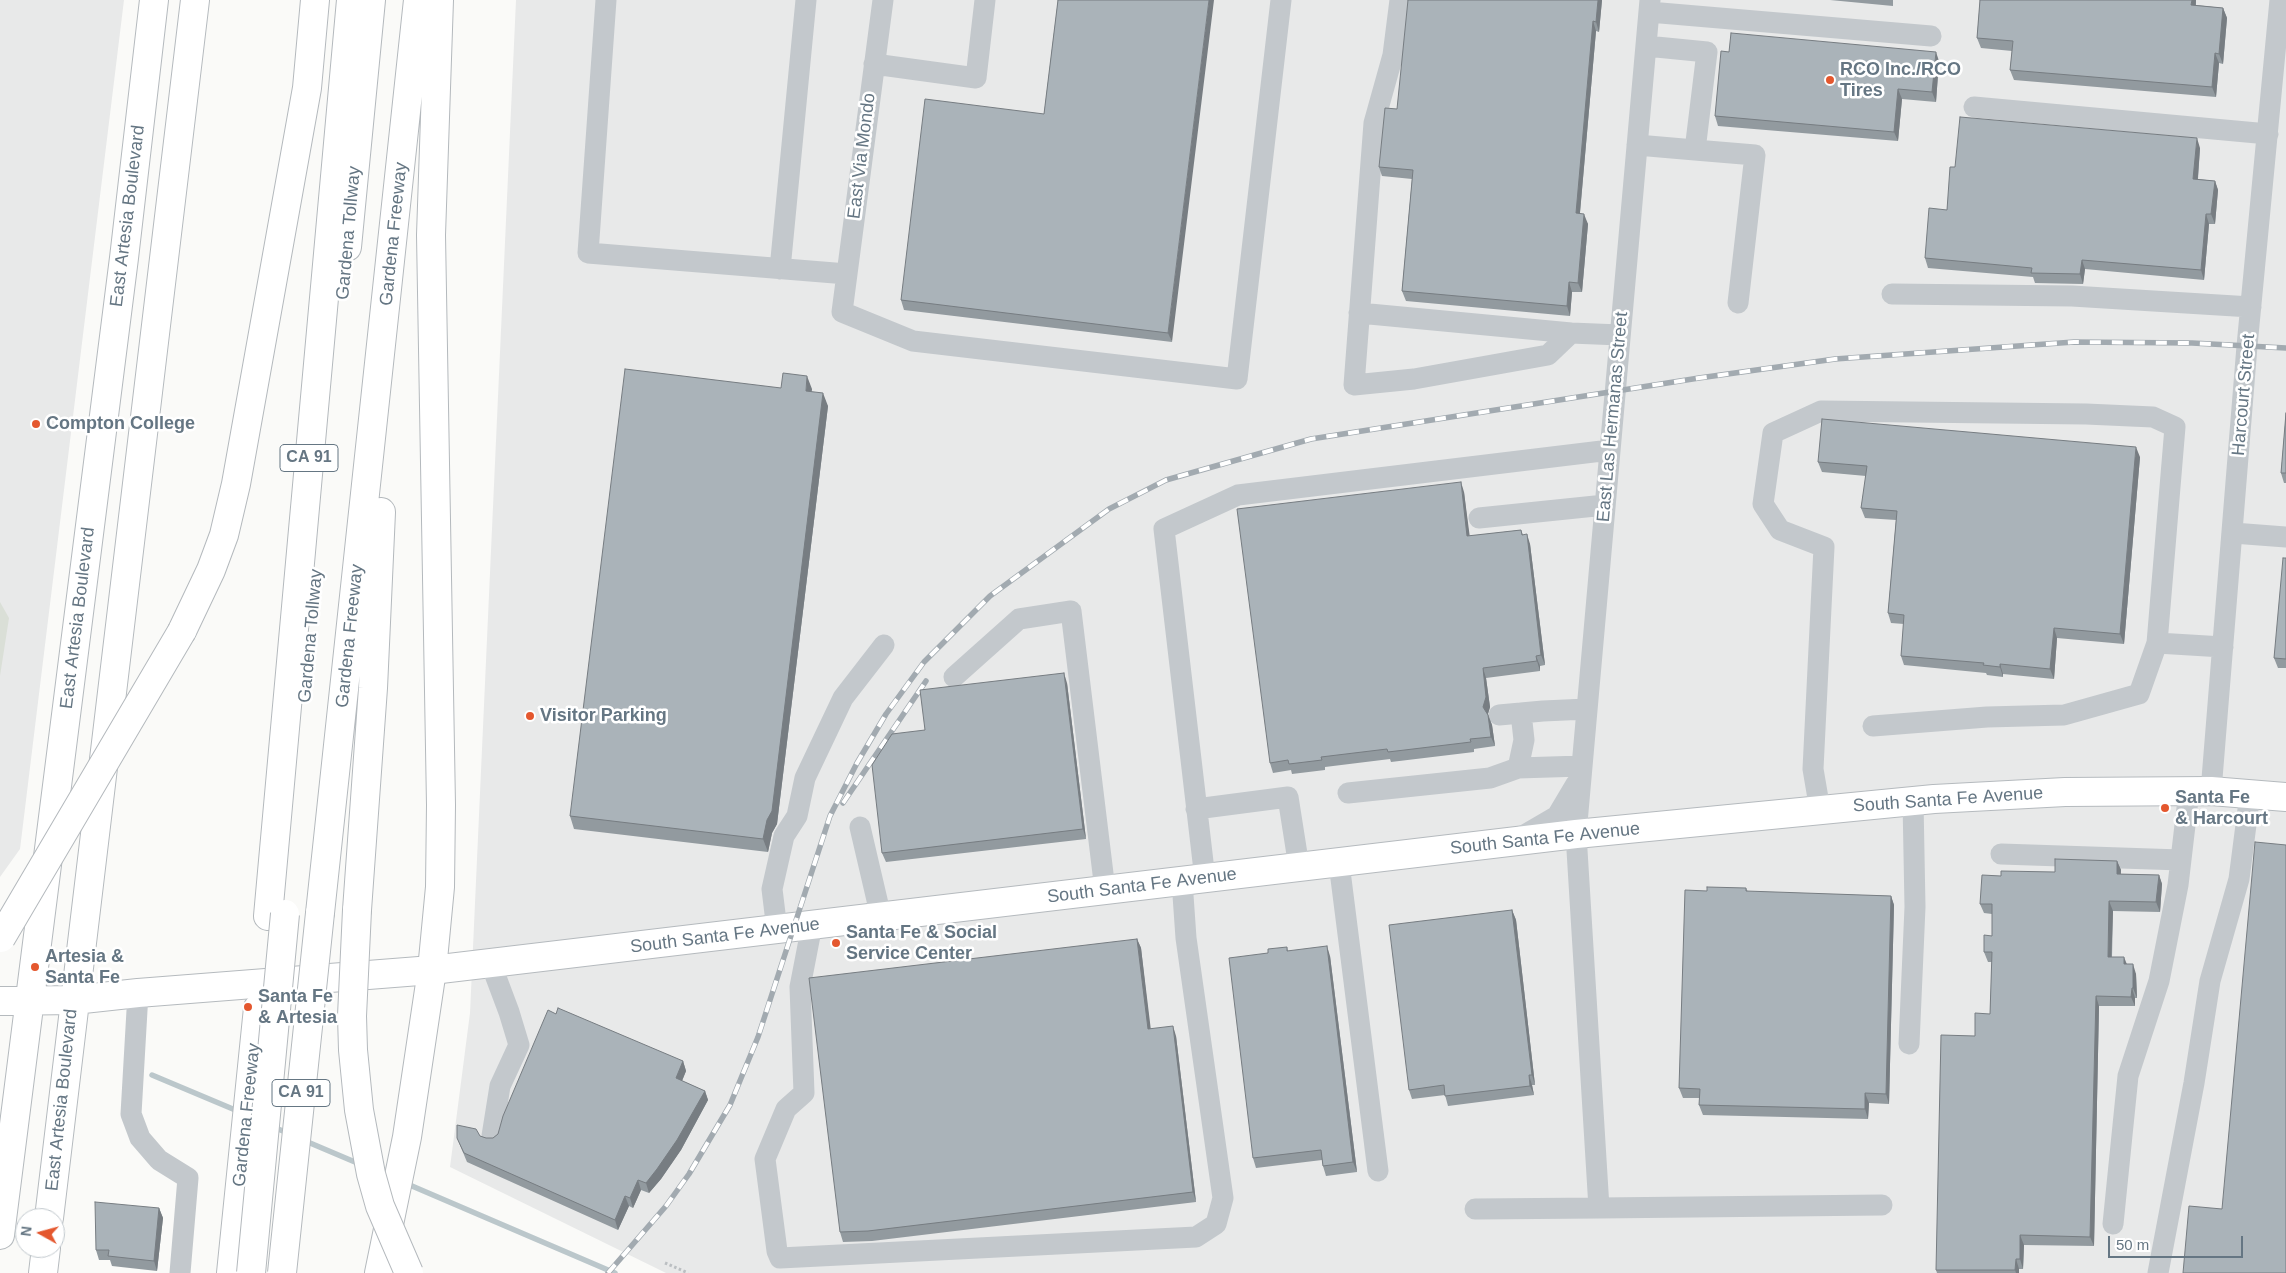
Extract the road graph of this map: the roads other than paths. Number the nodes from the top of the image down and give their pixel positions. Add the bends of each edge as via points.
1 (154, 0) edge
2 (195, 0) edge
3 (315, 0) edge
4 (351, 0) edge
5 (371, 0) edge
6 (418, 0) edge
7 (439, 0) edge
8 (606, 0) edge
9 (806, 0) edge
10 (883, 0) edge
11 (985, 0) edge
12 (1282, 0) edge
13 (1400, 0) edge
14 (2280, 0) edge
15 (1649, 6) edge
16 (1931, 36) dead end
17 (1646, 46) junction
18 (874, 64) junction
19 (2280, 71) edge
20 (1974, 107) dead end
21 (2274, 125) edge
22 (1637, 145) junction
23 (1695, 150) junction
24 (393, 246) junction
25 (124, 258) junction
26 (163, 261) junction
27 (780, 269) junction
28 (847, 274) junction
29 (1892, 294) dead end
30 (1738, 303) dead end
31 (2251, 307) junction
32 (1359, 313) junction
33 (1571, 333) junction
34 (1620, 335) junction
35 (1610, 450) junction
36 (1605, 505) junction
37 (1479, 518) dead end
38 (2233, 533) junction
39 (2286, 537) edge
40 (2157, 643) junction
41 (884, 645) dead end
42 (2223, 647) junction
43 (954, 677) dead end
44 (1587, 709) junction
45 (1521, 713) junction
46 (1499, 715) dead end
47 (1873, 726) dead end
48 (1518, 768) junction
49 (1582, 769) junction
50 (2200, 791) junction
51 (1348, 792) dead end
52 (2250, 794) junction
53 (2286, 797) edge
54 (1913, 801) junction
55 (1196, 809) junction
56 (1820, 810) junction
57 (860, 827) dead end
58 (1576, 834) junction
59 (1510, 842) junction
60 (2001, 854) dead end
61 (2181, 860) junction
62 (1339, 863) junction
63 (1299, 868) junction
64 (1194, 880) junction
65 (1105, 890) junction
66 (276, 915) junction
67 (882, 917) junction
68 (812, 925) junction
69 (777, 930) junction
70 (0, 939) edge
71 (490, 964) junction
72 (432, 970) junction
73 (138, 992) junction
74 (74, 1000) junction
75 (0, 1002) edge
76 (29, 1002) junction
77 (1909, 1044) dead end
78 (492, 1136) edge
79 (1378, 1171) dead end
80 (1882, 1205) dead end
81 (50, 1208) edge
82 (1599, 1208) junction
83 (1475, 1209) dead end
84 (2112, 1224) dead end
85 (0, 1235) edge
86 (45, 1258) edge
87 (43, 1273) edge
88 (180, 1273) edge
89 (231, 1273) edge
90 (251, 1273) edge
91 (282, 1273) edge
92 (379, 1273) edge
93 (409, 1273) edge
94 (2158, 1273) edge

1 - 25 main road, East Artesia Boulevard
2 - 26 main road, East Artesia Boulevard
3 - 70 main road, bridge via 307,88 224,535 182,632
4 - 66 main road, Gardena Freeway / CA 91
5 - 66 main road, Gardena Tollway
6 - 24 main road, Gardena Freeway / CA 91
7 - 72 main road via 431,235 441,805 440,887
8 - 27 street via 588,253
9 - 27 street
10 - 18 street, East Via Mondo
11 - 18 street via 976,78
12 - 28 street, East Via Mondo via 1237,379 913,341 842,312
13 - 32 street via 1393,56 1374,123
14 - 19 street, Harcourt Street
15 - 16 street
15 - 17 street, East Las Hermanas Street
17 - 22 street, East Las Hermanas Street
17 - 23 street via 1707,52
18 - 28 street, East Via Mondo
19 - 21 street, Harcourt Street
20 - 21 street
21 - 31 street, Harcourt Street
22 - 23 street
22 - 34 street, East Las Hermanas Street
23 - 30 street via 1755,156
24 - 91 main road, Gardena Freeway / CA 91, bridge
24 - 93 main road, bridge via 373,688 352,1016 359,1110 370,1174
25 - 26 main road
25 - 76 main road, East Artesia Boulevard
26 - 74 main road, East Artesia Boulevard
27 - 28 street
29 - 31 street via 2072,296
31 - 38 street, Harcourt Street
32 - 33 street
32 - 33 street via 1354,384 1414,378 1548,355
33 - 34 street
34 - 35 street, East Las Hermanas Street
35 - 36 street, East Las Hermanas Street
35 - 55 street via 1238,495 1164,529
36 - 37 street
36 - 44 street, East Las Hermanas Street
38 - 39 street
38 - 42 street, Harcourt Street
40 - 42 street
40 - 47 street via 2139,694 2064,715
40 - 56 street via 2175,427 2153,417 1821,411 1773,433 1763,504 1780,530 1824,547 1813,769
41 - 69 street via 843,698 805,778 797,816 784,836 772,889
42 - 50 street, Harcourt Street
43 - 65 street via 1019,620 1071,611
44 - 45 street
44 - 49 street, East Las Hermanas Street
45 - 46 street
45 - 48 street via 1524,740
48 - 49 street
48 - 51 street via 1490,778
49 - 58 street, East Las Hermanas Street
49 - 59 street via 1557,816
50 - 52 main road, South Santa Fe Avenue
50 - 54 main road, South Santa Fe Avenue via 2065,792
50 - 61 street, Harcourt Street
52 - 53 main road, South Santa Fe Avenue
52 - 94 street via 2239,879 2210,981
54 - 56 main road, South Santa Fe Avenue
54 - 77 street via 1915,907
55 - 63 street via 1288,797
55 - 64 street
56 - 58 main road, South Santa Fe Avenue
57 - 67 street
58 - 59 main road, South Santa Fe Avenue
58 - 82 street, East Las Hermanas Street
59 - 62 main road, South Santa Fe Avenue
60 - 61 street
61 - 84 street, Harcourt Street via 2159,981 2128,1076
62 - 63 main road, South Santa Fe Avenue
62 - 79 street
63 - 64 main road, South Santa Fe Avenue
64 - 65 main road, South Santa Fe Avenue
64 - 68 street via 1186,938 1223,1198 1216,1224 1196,1237 780,1258 765,1159 786,1109 804,1092 800,987
65 - 67 main road, South Santa Fe Avenue
66 - 89 main road, Gardena Freeway / CA 91
66 - 90 main road, Gardena Tollway, bridge
67 - 68 main road, South Santa Fe Avenue
68 - 69 main road, South Santa Fe Avenue
69 - 71 main road, South Santa Fe Avenue
71 - 72 main road, South Santa Fe Avenue
71 - 78 street via 519,1045 500,1086
72 - 73 main road, South Santa Fe Avenue
72 - 92 main road, bridge via 407,1137
73 - 74 main road, South Santa Fe Avenue
73 - 88 street via 131,1114 140,1138 159,1160 188,1178
74 - 76 main road, South Santa Fe Avenue
74 - 81 main road, East Artesia Boulevard
75 - 76 main road, South Santa Fe Avenue
76 - 85 main road, East Artesia Boulevard
80 - 82 street
82 - 83 street
86 - 87 main road

